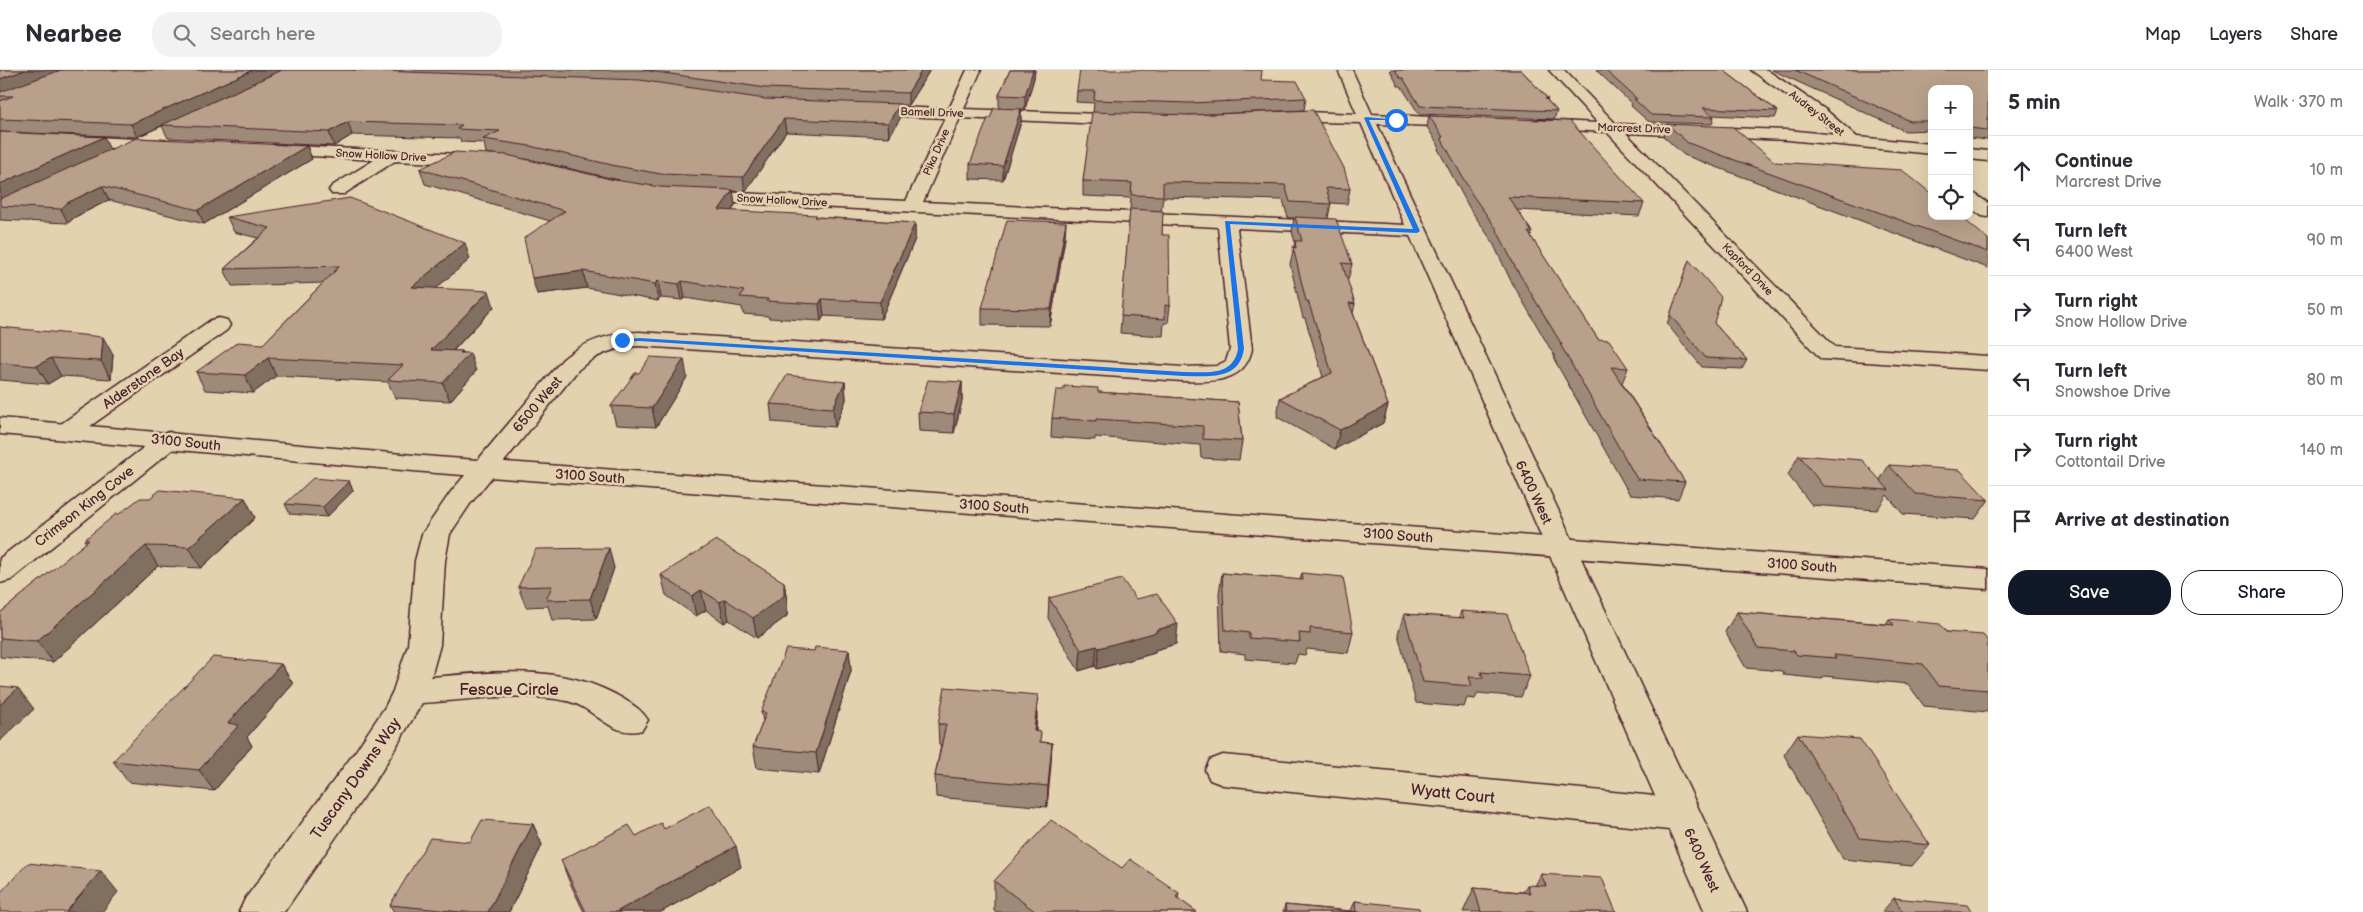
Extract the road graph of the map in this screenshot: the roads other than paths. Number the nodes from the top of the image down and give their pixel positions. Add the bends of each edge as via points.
1 (974, 70) edge
2 (1345, 70) edge
3 (1556, 70) edge
4 (1758, 70) edge
5 (844, 109) edge
6 (954, 113) junction
7 (1265, 117) edge
8 (1366, 118) junction
9 (1148, 121) edge
10 (1482, 123) edge
11 (1521, 124) edge
12 (1611, 127) junction
13 (166, 132) edge
14 (0, 138) edge
15 (1851, 140) junction
16 (139, 144) junction
17 (181, 146) edge
18 (1928, 149) edge
19 (261, 150) edge
20 (1973, 154) edge
21 (390, 156) junction
22 (1988, 156) edge
23 (110, 158) edge
24 (496, 161) edge
25 (338, 190) dead end
26 (677, 195) edge
27 (1973, 201) edge
28 (912, 207) junction
29 (1988, 212) edge
30 (1227, 222) junction
31 (1417, 231) junction
32 (219, 325) dead end
33 (1988, 363) edge
34 (0, 426) edge
35 (67, 431) junction
36 (169, 440) junction
37 (484, 469) junction
38 (1560, 548) junction
39 (0, 573) edge
40 (1988, 579) edge
41 (410, 691) junction
42 (630, 720) dead end
43 (1224, 770) dead end
44 (1682, 815) junction
45 (260, 912) edge
46 (1726, 912) edge

1 - 6 street, Pika Drive
2 - 8 street, 6400 West
3 - 12 street, Kapford Drive
4 - 15 street, Audrey Street via 1821,113
5 - 6 street, Bamell Drive
6 - 9 street, Bamell Drive
6 - 28 street, Pika Drive
7 - 8 street
8 - 10 street
8 - 31 street, 6400 West
11 - 12 street, Marcrest Drive
12 - 15 street, Marcrest Drive
12 - 33 street, Kapford Drive via 1829,354
13 - 16 street
14 - 16 street
15 - 18 street, Marcrest Drive
16 - 17 street
16 - 23 street
19 - 21 street, Snow Hollow Drive
20 - 22 street
21 - 24 street, Snow Hollow Drive
21 - 25 street
26 - 28 street, Snow Hollow Drive
27 - 29 street
28 - 30 street, Snow Hollow Drive
30 - 31 street, Snow Hollow Drive
30 - 37 street, 6500 West via 1241,349 1239,361 1229,370 1183,374 622,340 597,347 570,365
31 - 38 street, 6400 West
32 - 35 street, Alderstone Bay
34 - 35 street, 3100 South
35 - 36 street, 3100 South
36 - 37 street, 3100 South
36 - 39 street, Crimson King Cove
37 - 38 street, 3100 South
37 - 41 street, Tuscany Downs Way via 436,534 430,561 424,645
38 - 40 street, 3100 South
38 - 44 street, 6400 West
41 - 42 street, Fescue Circle via 530,686 566,689 583,693
41 - 45 street, Tuscany Downs Way via 386,737
43 - 44 street, Wyatt Court
44 - 46 street, 6400 West

